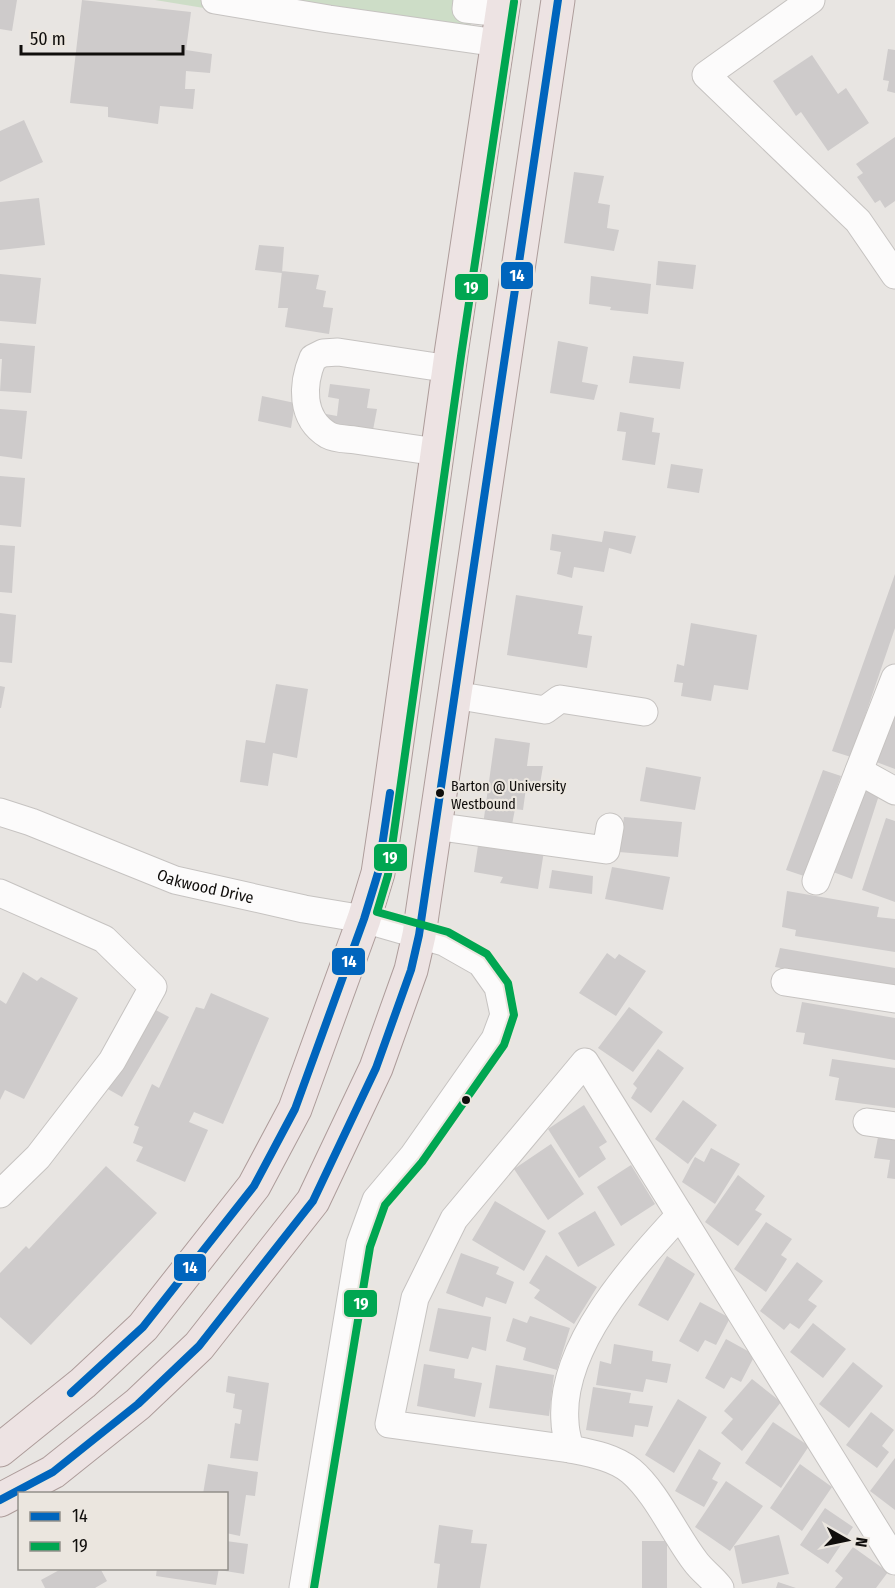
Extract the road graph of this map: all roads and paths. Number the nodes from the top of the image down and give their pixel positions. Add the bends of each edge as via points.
1 (215, 0) edge
2 (467, 0) edge
3 (558, 0) edge
4 (812, 0) edge
5 (502, 19) edge
6 (895, 275) edge
7 (450, 369) junction
8 (437, 452) junction
9 (895, 678) edge
10 (454, 695) junction
11 (644, 712) dead end
12 (859, 771) junction
13 (895, 791) edge
14 (0, 812) edge
15 (434, 826) junction
16 (610, 827) dead end
17 (816, 881) dead end
18 (0, 893) edge
19 (364, 919) junction
20 (419, 935) junction
21 (785, 982) dead end
22 (895, 999) edge
23 (867, 1122) dead end
24 (895, 1126) edge
25 (0, 1194) edge
26 (680, 1215) junction
27 (570, 1449) junction
28 (0, 1450) edge
29 (0, 1500) edge
30 (895, 1561) edge
31 (303, 1588) edge
32 (720, 1588) edge

1 - 5 street via 329,20
2 - 5 street via 466,9
3 - 10 main road
4 - 6 street via 706,75 858,221
5 - 7 main road
7 - 8 main road
7 - 8 street via 322,353 313,357 305,389 306,407 313,423 330,436
8 - 19 main road via 378,873
9 - 12 street
10 - 11 street via 545,710 560,699
10 - 15 main road
12 - 13 street
12 - 17 street
14 - 19 street, Oakwood Drive via 175,880
15 - 16 street via 606,850
15 - 20 main road
18 - 25 street via 104,939 153,987 112,1061 38,1158
19 - 20 street, Oakwood Drive
19 - 28 main road via 295,1109 254,1186 142,1327 83,1383
20 - 29 main road via 411,970 376,1068 314,1201 199,1346 138,1404 53,1472
20 - 31 street, Oakwood Drive via 444,942 481,963 498,987 504,1015 495,1039 376,1200 360,1244
21 - 22 street
23 - 24 street
26 - 27 street via 612,1296 588,1333 572,1372 566,1400
26 - 27 street via 585,1062 454,1219 415,1298 389,1424
26 - 30 street
27 - 32 street via 613,1461 631,1471 696,1563

